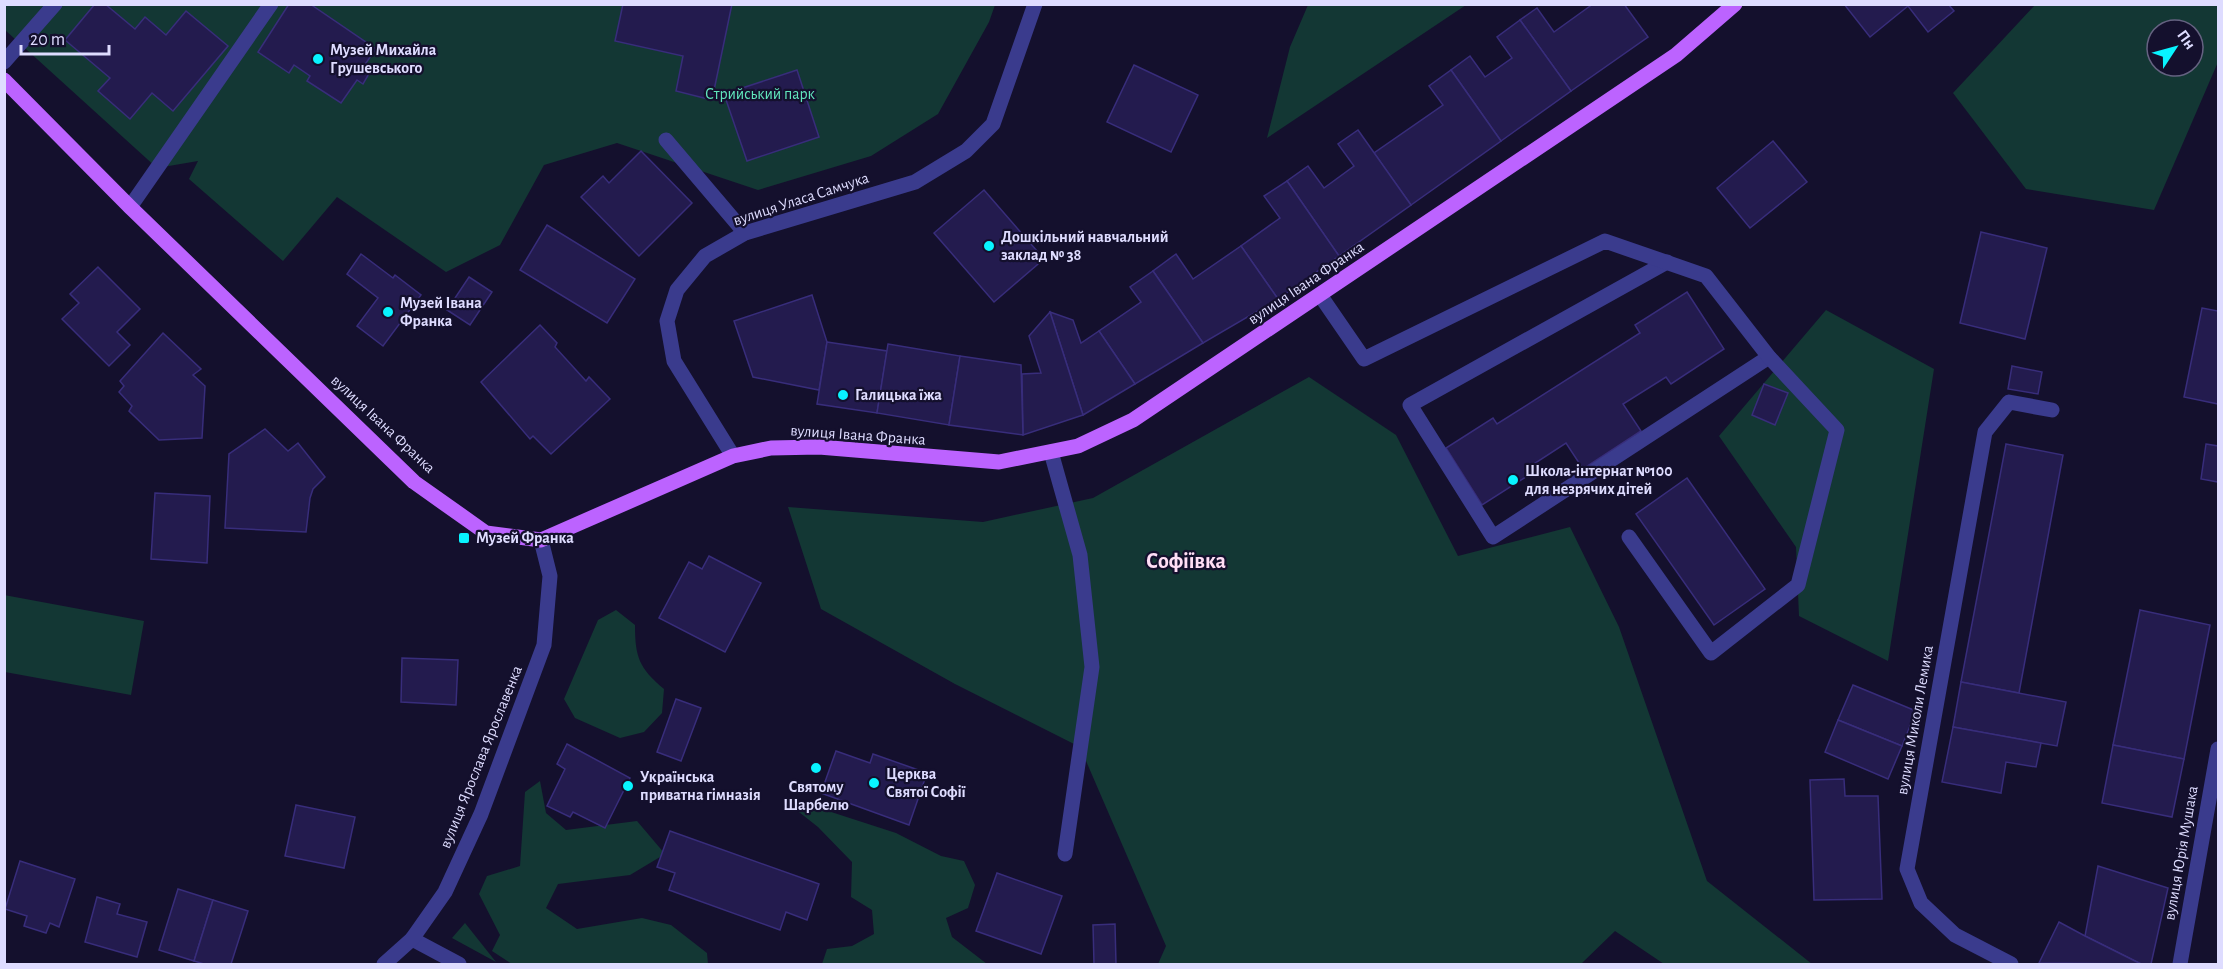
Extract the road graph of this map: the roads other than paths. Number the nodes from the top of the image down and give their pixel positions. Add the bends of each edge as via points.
1 (55, 4) edge
2 (271, 4) edge
3 (1035, 4) edge
4 (1735, 4) edge
5 (4, 62) edge
6 (4, 80) edge
7 (666, 140) dead end
8 (130, 207) junction
9 (745, 233) junction
10 (1667, 262) junction
11 (1320, 295) junction
12 (1769, 357) junction
13 (2052, 410) dead end
14 (1052, 452) junction
15 (734, 456) junction
16 (1629, 537) dead end
17 (541, 540) junction
18 (2218, 749) edge
19 (1065, 854) dead end
20 (412, 939) junction
21 (384, 964) edge
22 (459, 964) edge
23 (2011, 964) edge
24 (2180, 964) edge

1 - 5 street
2 - 8 street
3 - 9 street, вулиця Уласа Самчука via 993,124 966,151 915,182
4 - 11 main road, вулиця Івана Франка via 1676,55
6 - 8 main road, вулиця Івана Франка
7 - 9 street
8 - 17 main road, вулиця Івана Франка via 414,482 486,533
9 - 15 street, вулиця Уласа Самчука via 705,256 677,290 667,321 674,361
10 - 11 street via 1605,241 1364,359
10 - 12 street via 1706,276
10 - 12 street via 1410,405 1493,537
11 - 14 main road, вулиця Івана Франка via 1133,420 1078,446
12 - 16 street via 1837,430 1798,585 1711,653
13 - 23 street, вулиця Миколи Лемика via 2009,402 1985,432 1907,869 1921,903 1955,935
14 - 15 main road, вулиця Івана Франка via 999,462 819,447 771,447
14 - 19 street via 1080,555 1092,666
15 - 17 main road, вулиця Івана Франка
17 - 20 street, вулиця Ярослава Ярославенка via 550,576 544,645 481,814 445,892
18 - 24 street, вулиця Юрія Мушака
20 - 21 street, вулиця Ярослава Ярославенка
20 - 22 street

